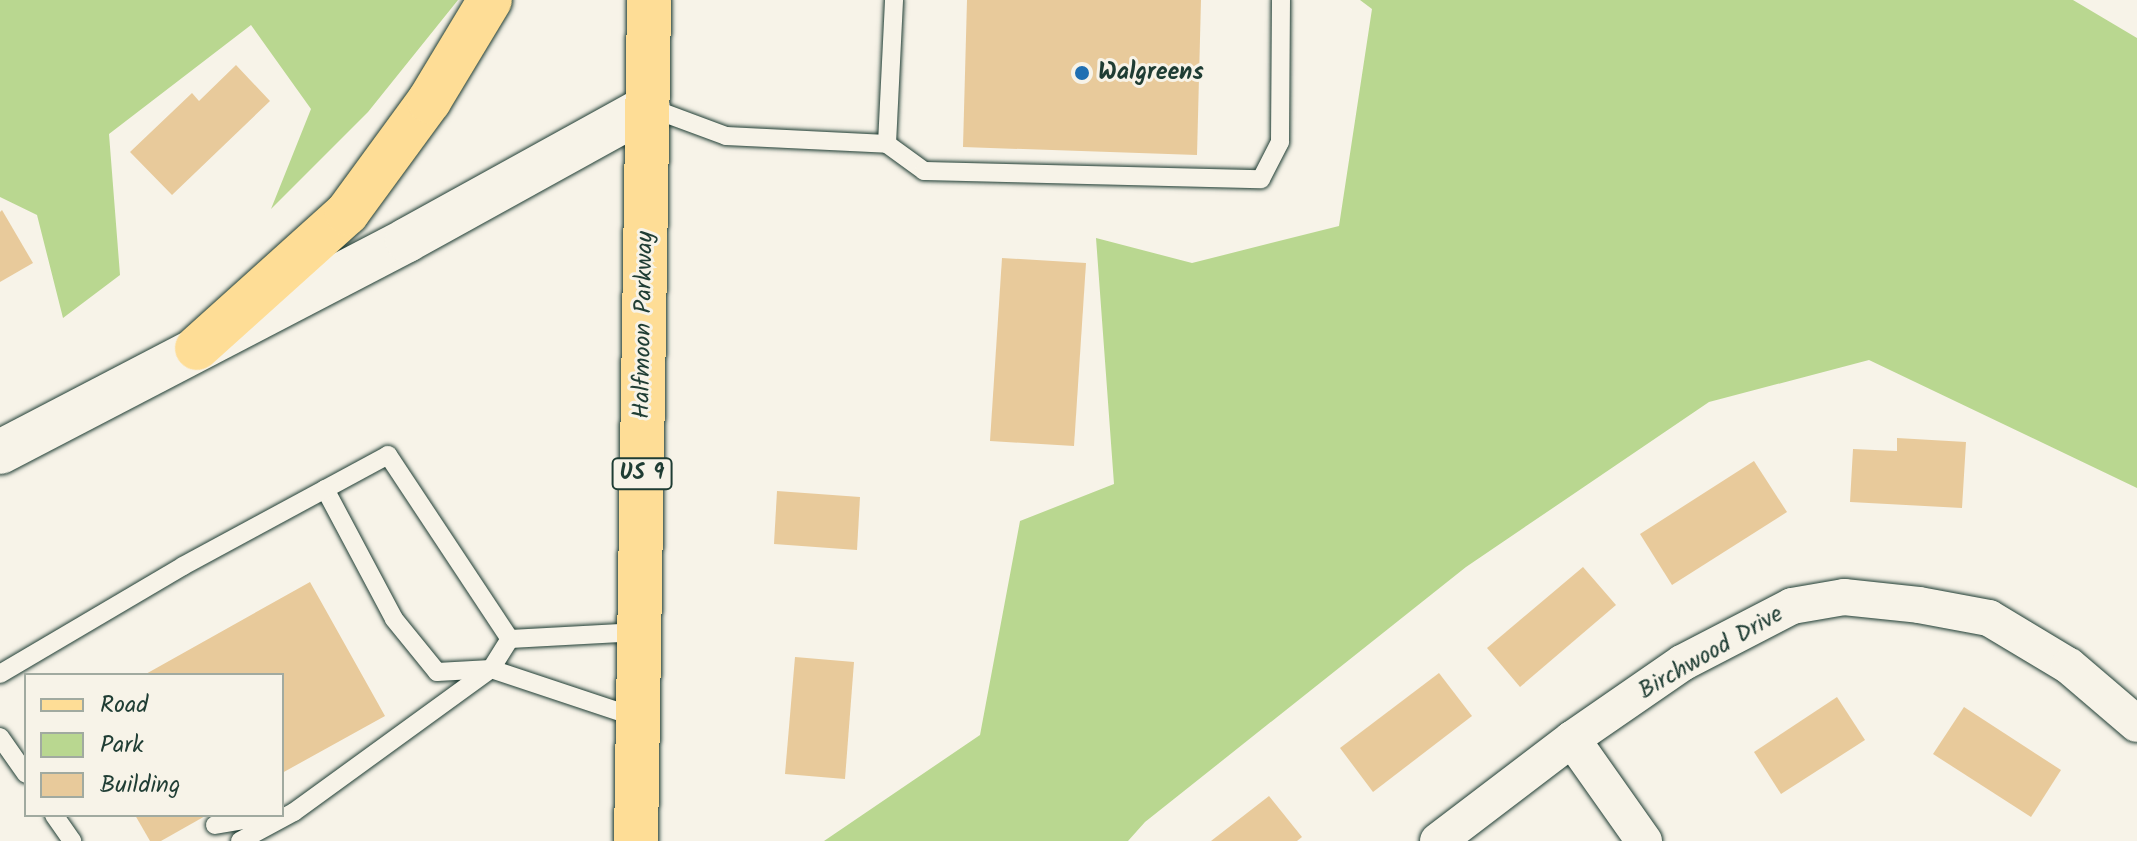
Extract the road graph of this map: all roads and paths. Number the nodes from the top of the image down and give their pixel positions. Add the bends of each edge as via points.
1 (490, 0) edge
2 (649, 0) edge
3 (894, 0) edge
4 (1281, 0) edge
5 (648, 107) junction
6 (887, 144) junction
7 (197, 348) junction
8 (0, 452) edge
9 (325, 489) junction
10 (639, 632) junction
11 (510, 639) junction
12 (491, 669) junction
13 (0, 674) edge
14 (638, 718) junction
15 (2137, 724) edge
16 (0, 737) edge
17 (1572, 739) junction
18 (24, 771) edge
19 (288, 813) edge
20 (55, 817) edge
21 (262, 817) edge
22 (281, 817) edge
23 (215, 825) dead end
24 (72, 841) edge
25 (240, 841) edge
26 (636, 841) edge
27 (1438, 841) edge
28 (1644, 841) edge

1 - 7 main road via 429,101 347,213
2 - 5 main road, Halfmoon Parkway / US 9
3 - 6 lane
4 - 6 lane via 1280,142 1261,179 924,171
5 - 6 lane via 726,136
5 - 7 main road
5 - 10 main road, Halfmoon Parkway / US 9
7 - 8 main road
9 - 11 lane via 388,455
9 - 12 lane via 394,619 437,672
9 - 13 lane
10 - 11 lane
10 - 14 main road, Halfmoon Parkway / US 9
11 - 12 lane
12 - 14 lane
12 - 19 lane
14 - 26 main road, Halfmoon Parkway / US 9
15 - 17 street, Birchwood Drive via 2069,666 1989,618 1844,597 1792,606 1682,663
16 - 18 lane
17 - 27 street, Birchwood Drive
17 - 28 street
20 - 24 lane
21 - 23 lane
22 - 25 lane

